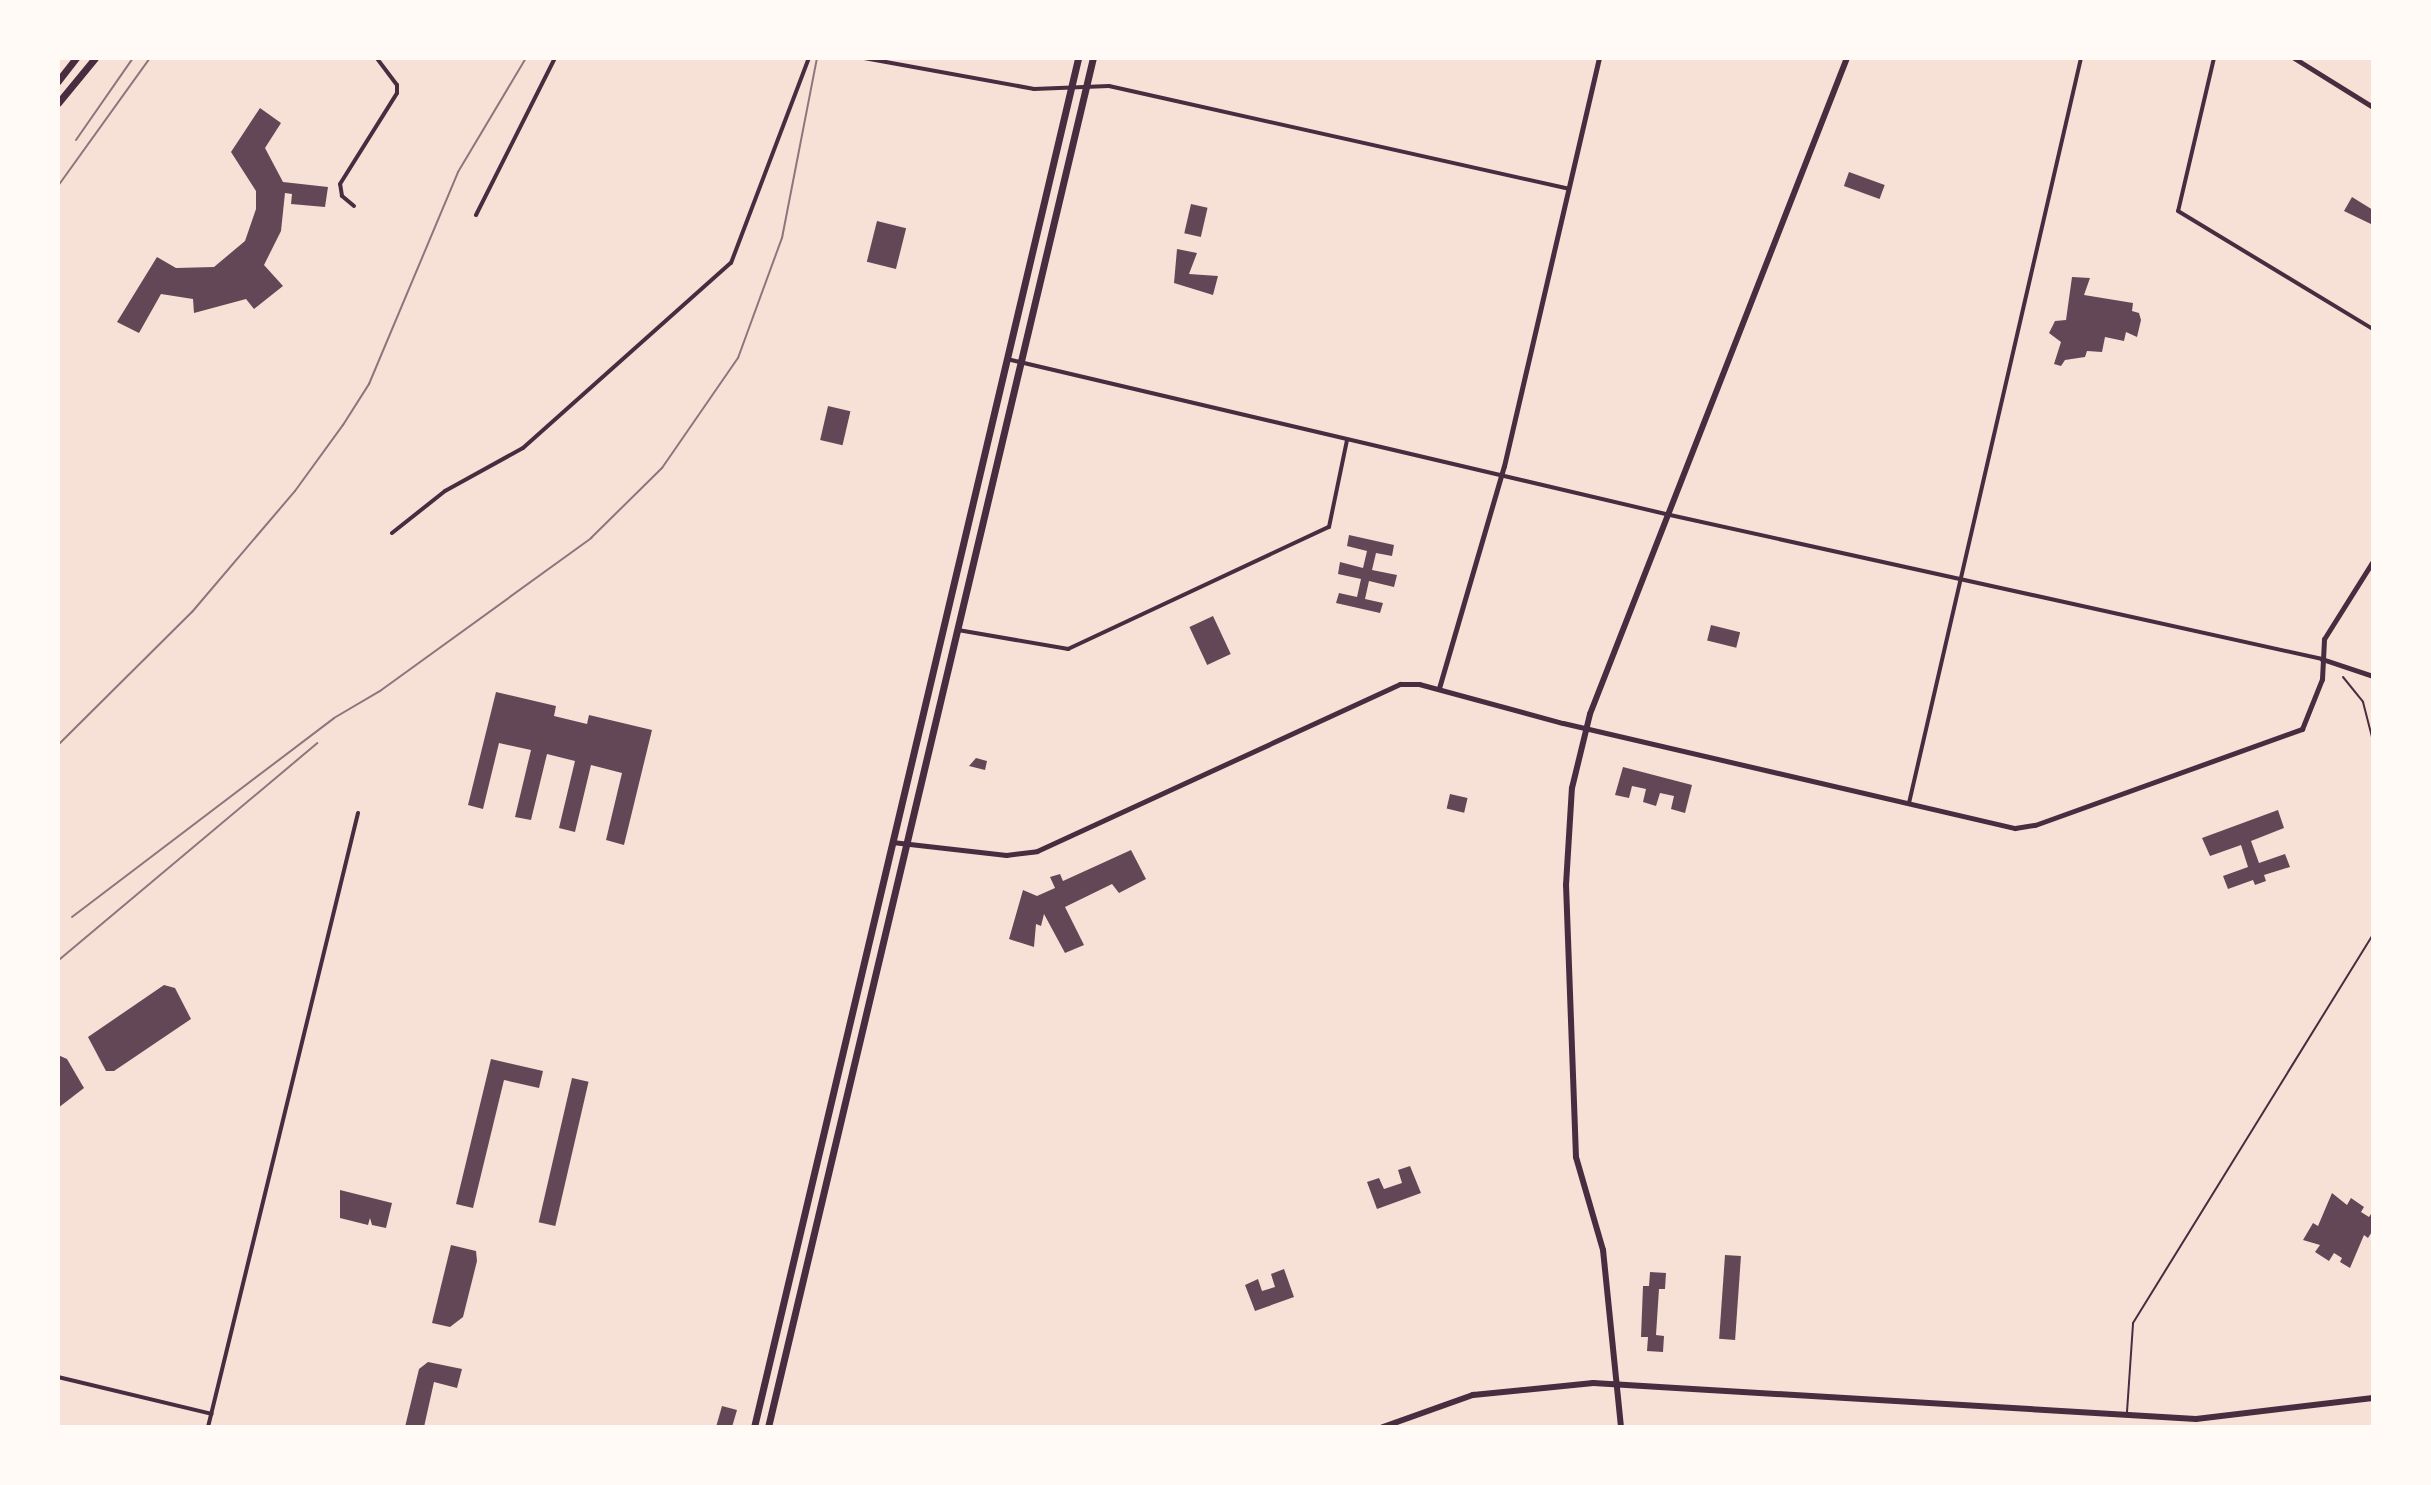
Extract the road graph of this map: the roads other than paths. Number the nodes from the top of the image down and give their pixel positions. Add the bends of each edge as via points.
1 (76, 58) edge
2 (95, 58) edge
3 (377, 58) edge
4 (555, 58) edge
5 (809, 58) edge
6 (864, 58) edge
7 (1078, 58) edge
8 (1093, 58) edge
9 (1599, 58) edge
10 (1847, 58) edge
11 (2081, 58) edge
12 (2214, 58) edge
13 (2294, 58) edge
14 (58, 81) edge
15 (1086, 86) junction
16 (1070, 90) junction
17 (58, 103) edge
18 (2373, 107) edge
19 (1568, 189) junction
20 (354, 206) dead end
21 (476, 215) dead end
22 (2373, 329) edge
23 (1004, 359) junction
24 (1020, 365) junction
25 (1347, 440) junction
26 (1501, 476) junction
27 (1670, 515) junction
28 (392, 533) dead end
29 (2373, 561) edge
30 (1961, 579) junction
31 (957, 630) junction
32 (2322, 659) junction
33 (2373, 676) edge
34 (1439, 688) junction
35 (1587, 727) junction
36 (1909, 803) junction
37 (358, 813) dead end
38 (891, 842) junction
39 (906, 845) junction
40 (2373, 934) edge
41 (58, 1377) edge
42 (1615, 1383) junction
43 (2373, 1398) edge
44 (212, 1414) junction
45 (2127, 1417) junction
46 (208, 1427) edge
47 (754, 1427) edge
48 (768, 1427) edge
49 (1383, 1427) edge
50 (1621, 1427) edge

1 - 14 main road
2 - 17 main road
3 - 20 street via 397,93 340,184 342,196
4 - 21 street
5 - 28 street via 731,263 523,448 445,491
6 - 16 street via 1034,89
7 - 16 main road
8 - 15 main road
9 - 19 street
10 - 27 main road
11 - 30 street
12 - 22 street via 2178,211
13 - 18 street
15 - 16 street
15 - 19 street via 1109,86
15 - 24 main road
16 - 23 main road
19 - 26 street
23 - 24 street
23 - 38 main road
24 - 25 street
24 - 31 main road
25 - 26 street
25 - 31 street via 1329,527 1281,551 1068,649
26 - 27 street
26 - 34 street
27 - 30 street
27 - 35 main road
29 - 32 street via 2324,639
30 - 32 street
30 - 36 street
31 - 39 main road
32 - 33 street
32 - 36 street via 2322,679 2302,729 2075,811 2015,828
34 - 35 street
34 - 39 street via 1400,684 1037,851 1006,855
35 - 36 street
35 - 42 main road via 1572,788 1566,885 1576,1157 1603,1250
37 - 44 street
38 - 39 street
38 - 47 main road
39 - 48 main road
40 - 45 lane via 2133,1323
41 - 44 street
42 - 45 main road
42 - 49 main road via 1504,1389
42 - 50 main road
43 - 45 main road via 2196,1419
44 - 46 street

